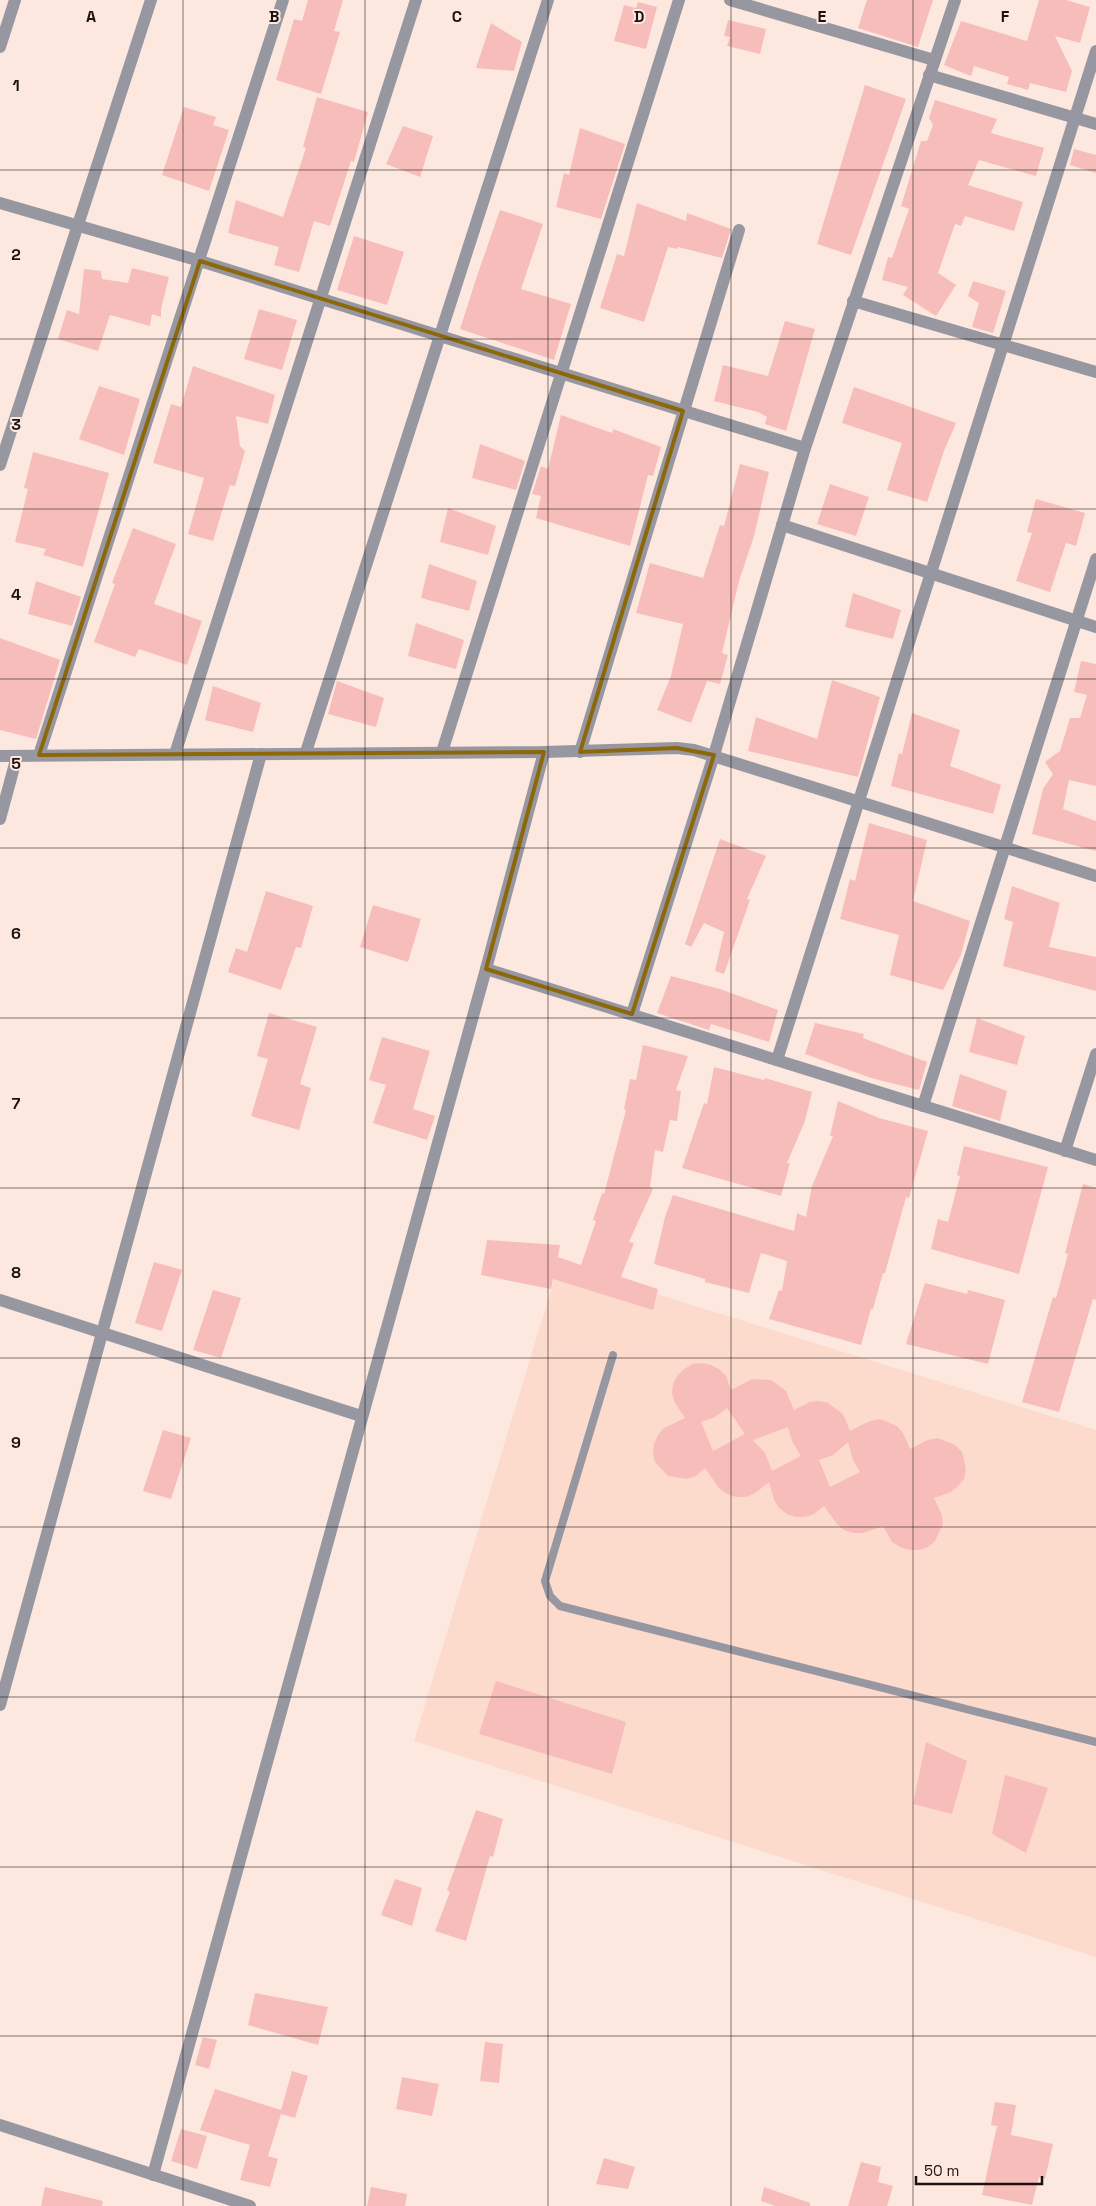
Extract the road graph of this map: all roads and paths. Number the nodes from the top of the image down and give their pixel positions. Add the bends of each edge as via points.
1 (15, 0) edge
2 (152, 0) edge
3 (283, 0) edge
4 (416, 0) edge
5 (548, 0) edge
6 (679, 0) edge
7 (730, 0) edge
8 (955, 0) edge
9 (0, 47) edge
10 (1096, 51) edge
11 (934, 60) junction
12 (929, 75) junction
13 (1075, 118) junction
14 (1096, 124) edge
15 (0, 203) edge
16 (78, 226) junction
17 (739, 230) dead end
18 (200, 261) junction
19 (320, 299) junction
20 (853, 301) junction
21 (440, 336) junction
22 (1003, 346) junction
23 (1096, 372) edge
24 (561, 373) junction
25 (683, 410) junction
26 (805, 448) junction
27 (0, 465) edge
28 (782, 525) junction
29 (1096, 559) edge
30 (930, 574) junction
31 (1076, 621) junction
32 (1096, 628) edge
33 (306, 752) junction
34 (442, 752) junction
35 (544, 752) junction
36 (580, 752) junction
37 (175, 754) junction
38 (261, 754) junction
39 (39, 755) junction
40 (714, 755) junction
41 (0, 756) edge
42 (17, 756) junction
43 (859, 801) junction
44 (0, 819) edge
45 (1005, 847) junction
46 (1096, 876) edge
47 (486, 968) junction
48 (632, 1014) junction
49 (1096, 1054) edge
50 (777, 1060) junction
51 (923, 1106) junction
52 (1065, 1151) junction
53 (1096, 1160) edge
54 (0, 1300) edge
55 (102, 1334) junction
56 (613, 1355) dead end
57 (361, 1416) junction
58 (0, 1705) edge
59 (1096, 1742) edge
60 (0, 2125) edge
61 (153, 2175) junction
62 (250, 2206) edge

1 - 9 street
2 - 16 street
3 - 18 street
4 - 19 street
5 - 21 street
6 - 24 street
7 - 11 street
8 - 11 street
10 - 13 street
11 - 12 street
12 - 13 street
12 - 20 street
13 - 14 street
13 - 22 street
15 - 16 street
16 - 18 street
16 - 27 street
17 - 25 street
18 - 19 street
18 - 39 street
19 - 21 street
19 - 37 street
20 - 22 street
20 - 26 street
21 - 24 street
21 - 33 street
22 - 23 street
22 - 30 street
24 - 25 street
24 - 34 street
25 - 26 street
25 - 36 street
26 - 28 street
28 - 30 street
28 - 40 street
29 - 31 street
30 - 31 street
30 - 43 street
31 - 32 street
31 - 45 street
33 - 34 street
33 - 38 street
34 - 35 street
35 - 36 street
35 - 47 street
36 - 40 street via 677,748
37 - 38 street
37 - 39 street
38 - 55 street
39 - 42 street
40 - 43 street
40 - 48 street
41 - 42 street
42 - 44 street
43 - 45 street
43 - 50 street
45 - 46 street
45 - 51 street
47 - 48 street
47 - 57 street
48 - 50 street
49 - 52 street
50 - 51 street
51 - 52 street
52 - 53 street
54 - 55 street
55 - 57 street
55 - 58 street
56 - 59 lane via 545,1581 550,1596 560,1606
57 - 61 street
60 - 61 street
61 - 62 street

